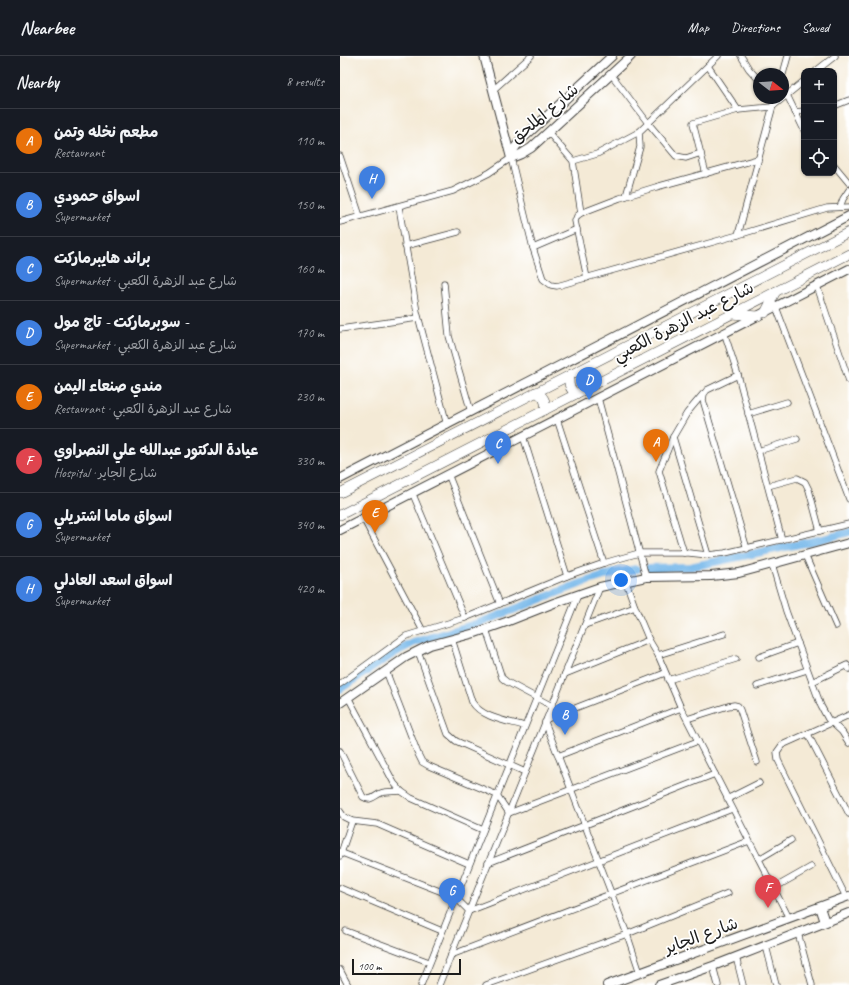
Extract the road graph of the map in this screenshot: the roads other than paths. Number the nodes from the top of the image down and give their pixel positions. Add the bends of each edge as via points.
1 (484, 56) edge
2 (530, 56) edge
3 (612, 56) edge
4 (631, 56) edge
5 (718, 56) edge
6 (741, 56) edge
7 (788, 56) edge
8 (834, 56) edge
9 (708, 66) junction
10 (784, 68) edge
11 (820, 68) edge
12 (753, 73) edge
13 (611, 74) junction
14 (801, 83) edge
15 (493, 90) junction
16 (789, 93) edge
17 (789, 99) edge
18 (849, 100) edge
19 (773, 104) edge
20 (776, 104) edge
21 (837, 105) edge
22 (772, 107) junction
23 (738, 110) junction
24 (801, 111) edge
25 (795, 112) junction
26 (648, 123) junction
27 (801, 124) edge
28 (548, 132) junction
29 (639, 132) junction
30 (701, 153) junction
31 (340, 156) edge
32 (510, 158) junction
33 (758, 159) junction
34 (573, 161) junction
35 (837, 169) edge
36 (706, 174) junction
37 (849, 183) edge
38 (849, 190) edge
39 (626, 196) junction
40 (399, 207) junction
41 (840, 207) junction
42 (849, 208) edge
43 (581, 213) junction
44 (360, 216) junction
45 (849, 216) edge
46 (340, 222) edge
47 (577, 229) junction
48 (458, 232) dead end
49 (849, 232) edge
50 (738, 235) junction
51 (405, 246) junction
52 (533, 248) junction
53 (849, 254) edge
54 (849, 269) edge
55 (587, 278) junction
56 (444, 283) dead end
57 (817, 286) junction
58 (776, 291) junction
59 (776, 307) junction
60 (732, 314) junction
61 (762, 314) junction
62 (418, 318) junction
63 (340, 329) edge
64 (724, 332) junction
65 (571, 374) junction
66 (738, 375) junction
67 (849, 381) edge
68 (535, 392) junction
69 (576, 394) junction
70 (704, 394) junction
71 (598, 398) junction
72 (787, 402) dead end
73 (545, 410) junction
74 (471, 412) junction
75 (748, 414) junction
76 (557, 419) junction
77 (447, 425) junction
78 (523, 436) junction
79 (672, 437) junction
80 (797, 439) dead end
81 (758, 451) junction
82 (448, 474) junction
83 (340, 479) edge
84 (768, 486) junction
85 (412, 492) junction
86 (340, 493) edge
87 (849, 499) edge
88 (340, 515) edge
89 (363, 518) junction
90 (849, 524) edge
91 (340, 530) edge
92 (820, 530) junction
93 (782, 540) junction
94 (849, 543) edge
95 (747, 549) junction
96 (639, 553) junction
97 (684, 553) junction
98 (708, 555) junction
99 (805, 555) junction
100 (604, 563) junction
101 (772, 564) junction
102 (568, 576) junction
103 (646, 577) junction
104 (626, 582) junction
105 (600, 588) junction
106 (578, 595) junction
107 (500, 604) junction
108 (634, 607) junction
109 (465, 618) junction
110 (585, 625) junction
111 (836, 626) dead end
112 (486, 629) junction
113 (423, 631) junction
114 (724, 634) dead end
115 (452, 640) junction
116 (649, 640) junction
117 (798, 643) junction
118 (418, 651) junction
119 (658, 655) junction
120 (759, 657) dead end
121 (736, 659) dead end
122 (849, 669) edge
123 (807, 670) junction
124 (386, 671) junction
125 (665, 673) junction
126 (565, 674) junction
127 (668, 680) junction
128 (812, 682) junction
129 (340, 684) edge
130 (757, 686) dead end
131 (348, 697) junction
132 (536, 698) junction
133 (340, 704) edge
134 (552, 706) junction
135 (681, 708) junction
136 (849, 715) edge
137 (687, 719) junction
138 (546, 721) junction
139 (833, 723) junction
140 (524, 726) junction
141 (808, 734) junction
142 (698, 741) junction
143 (849, 743) edge
144 (340, 751) edge
145 (558, 756) junction
146 (757, 762) dead end
147 (509, 765) junction
148 (525, 772) junction
149 (715, 774) junction
150 (759, 783) dead end
151 (572, 790) junction
152 (401, 791) junction
153 (497, 795) junction
154 (727, 799) junction
155 (732, 809) junction
156 (340, 811) edge
157 (508, 813) junction
158 (849, 814) edge
159 (352, 821) junction
160 (585, 825) junction
161 (483, 830) junction
162 (791, 840) dead end
163 (749, 841) junction
164 (341, 854) edge
165 (598, 860) junction
166 (759, 860) junction
167 (488, 863) junction
168 (469, 864) junction
169 (811, 867) dead end
170 (340, 888) edge
171 (774, 888) junction
172 (728, 893) dead end
173 (612, 895) junction
174 (848, 896) edge
175 (456, 897) junction
176 (820, 907) junction
177 (469, 911) junction
178 (849, 913) edge
179 (789, 918) junction
180 (826, 922) junction
181 (346, 931) dead end
182 (442, 931) junction
183 (798, 933) junction
184 (627, 934) junction
185 (766, 946) junction
186 (451, 955) junction
187 (736, 957) junction
188 (429, 962) junction
189 (713, 966) junction
190 (340, 970) edge
191 (640, 973) junction
192 (348, 985) edge
193 (420, 985) edge
194 (439, 985) edge
195 (486, 985) edge
196 (607, 985) edge
197 (659, 985) edge
198 (718, 985) edge
199 (743, 985) edge
200 (776, 985) edge
201 (812, 985) edge

1 - 15 street
2 - 15 street
3 - 32 street, شارع الملحق via 520,141
4 - 13 street, شارع الملحق
5 - 9 street
6 - 12 street
7 - 10 street
8 - 11 street
9 - 23 street
9 - 26 street
13 - 26 street
13 - 28 street, شارع الملحق
14 - 16 street
15 - 32 street
17 - 25 street
18 - 21 street
19 - 22 street
20 - 22 street
22 - 23 street
22 - 33 street
23 - 30 street via 693,123
24 - 25 street
25 - 27 street
26 - 29 street
26 - 30 street via 676,156 686,158
28 - 32 street, شارع الملحق via 526,152
28 - 34 street
29 - 34 street via 597,154
29 - 39 street via 640,147
30 - 36 street
31 - 44 street
32 - 40 street via 471,184
32 - 52 street
33 - 36 street
33 - 50 street
34 - 43 street
35 - 37 street
36 - 39 street
38 - 41 street
39 - 43 street
40 - 44 street
40 - 51 street
41 - 42 street
41 - 50 street via 827,208
43 - 47 street via 576,221
44 - 46 street
45 - 74 street
47 - 52 street
47 - 55 street
48 - 51 street
49 - 65 main road, شارع عبد الزهرة الكعبي
50 - 55 street
51 - 62 street
52 - 55 street via 543,278 551,285 557,286
53 - 58 main road, شارع عبد الزهرة الكعبي
54 - 57 street
56 - 74 street via 449,336
57 - 59 street
57 - 67 street
58 - 60 main road, شارع عبد الزهرة الكعبي
58 - 61 main road
59 - 61 street
59 - 87 street
60 - 61 main road
60 - 69 main road, شارع عبد الزهرة الكعبي
61 - 64 street
62 - 63 street
62 - 77 street
64 - 66 street
64 - 71 street
65 - 68 main road, شارع عبد الزهرة الكعبي
65 - 69 main road via 569,385
66 - 70 street
66 - 75 street
68 - 73 main road via 544,399
68 - 86 main road, شارع عبد الزهرة الكعبي
69 - 73 main road, شارع عبد الزهرة الكعبي
70 - 79 street via 687,413
70 - 95 street via 703,400
71 - 76 street
71 - 96 street
72 - 75 street
73 - 88 main road, شارع عبد الزهرة الكعبي
74 - 77 street
75 - 81 street
76 - 78 street
76 - 100 street
77 - 83 street
78 - 82 street
78 - 102 street
79 - 97 street via 659,471
79 - 98 street
80 - 81 street
81 - 84 street
82 - 85 street
82 - 107 street
84 - 92 street via 797,478 805,482
84 - 93 street
85 - 89 street
85 - 109 street
89 - 91 street
89 - 113 street
90 - 92 street
92 - 93 street
93 - 95 street
94 - 99 street
95 - 98 street
96 - 97 street
96 - 100 street
96 - 103 street
97 - 98 street
99 - 101 street
99 - 111 street
100 - 102 street
101 - 103 street via 739,573
101 - 117 street
102 - 107 street
103 - 104 street
104 - 105 street
104 - 108 street
105 - 106 street
105 - 110 street
106 - 112 street
106 - 132 street
107 - 109 street
108 - 110 street
108 - 116 street
109 - 113 street
110 - 126 street
112 - 115 street
112 - 132 street via 502,678
113 - 129 street via 406,636
114 - 119 street
115 - 118 street via 430,645
115 - 140 street via 475,707 480,712
116 - 119 street
116 - 126 street
117 - 120 street
117 - 123 street
118 - 124 street
118 - 147 street via 448,734 456,741
119 - 125 street
121 - 127 street
122 - 128 street via 847,665
123 - 128 street
123 - 130 street
124 - 131 street
124 - 153 street via 422,762
125 - 127 street
125 - 138 street
126 - 134 street
127 - 135 street
128 - 139 street via 821,706
131 - 133 street
131 - 152 street via 394,783
132 - 134 street
132 - 140 street
134 - 138 street
135 - 137 street
135 - 145 street
136 - 139 street
137 - 142 street
137 - 146 street via 728,706 738,706
138 - 145 street
138 - 148 street
139 - 141 street
139 - 143 street
140 - 147 street
141 - 158 street
141 - 174 street via 782,745 777,756
142 - 149 street
142 - 151 street
144 - 152 street via 363,797 372,799 381,793
145 - 151 street
147 - 148 street
147 - 153 street
148 - 157 street
149 - 154 street
149 - 160 street
150 - 154 street
151 - 157 street
151 - 160 street
152 - 161 street via 411,798
153 - 157 street
153 - 161 street
154 - 155 street
155 - 163 street
155 - 165 street
156 - 159 street via 344,817
157 - 167 street
159 - 164 street
159 - 168 street via 378,824
160 - 165 street
160 - 167 street
161 - 168 street
162 - 166 street
163 - 166 street
163 - 173 street
164 - 175 street
165 - 173 street
165 - 177 street
166 - 171 street
167 - 177 street
168 - 175 street
169 - 171 street
170 - 182 street
171 - 179 street
172 - 184 street
173 - 184 street
173 - 186 street
174 - 176 street, شارع الجاير
175 - 177 street
175 - 182 street
176 - 179 street, شارع الجاير
176 - 180 street
177 - 186 street
178 - 180 street, شارع الجاير
179 - 191 street, شارع الجاير
180 - 183 street, شارع الجاير
181 - 188 street
182 - 188 street
183 - 185 street, شارع الجاير
183 - 201 street
184 - 191 street
184 - 195 street
185 - 187 street, شارع الجاير
185 - 200 street
186 - 194 street
187 - 189 street, شارع الجاير
187 - 199 street
188 - 193 street
189 - 197 street, شارع الجاير
189 - 198 street
190 - 192 street
191 - 196 street, شارع الجاير

